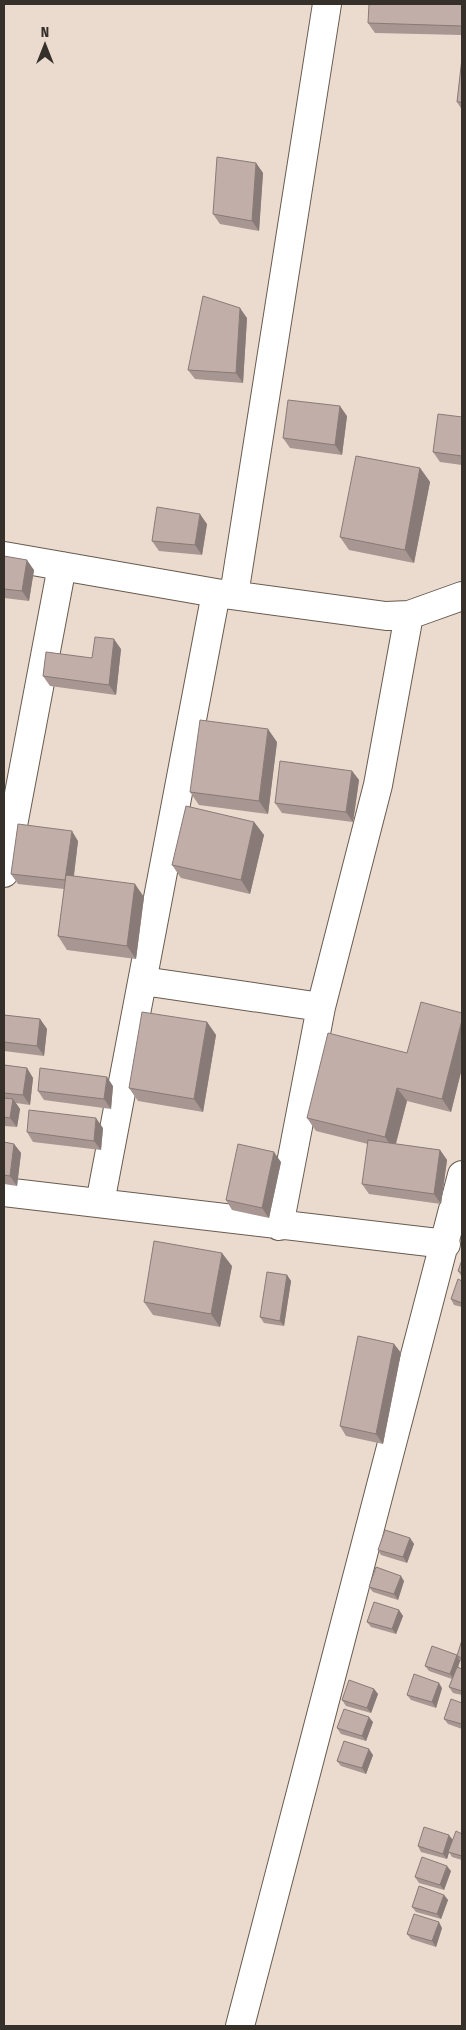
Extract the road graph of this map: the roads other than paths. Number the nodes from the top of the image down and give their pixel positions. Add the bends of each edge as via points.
1 (328, 4) edge
2 (4, 556) edge
3 (62, 566) junction
4 (225, 594) junction
5 (462, 596) edge
6 (409, 615) junction
7 (4, 873) edge
8 (143, 981) junction
9 (321, 1007) junction
10 (462, 1175) edge
11 (4, 1192) edge
12 (100, 1203) junction
13 (279, 1226) junction
14 (446, 1244) junction
15 (240, 2026) edge

1 - 4 street
2 - 3 street
3 - 4 street
3 - 7 street
4 - 6 street via 386,616
4 - 8 street
5 - 6 street
6 - 9 street via 378,785
8 - 9 street
8 - 12 street
9 - 13 street
10 - 14 street
11 - 12 street
12 - 13 street
13 - 14 street
14 - 15 street

